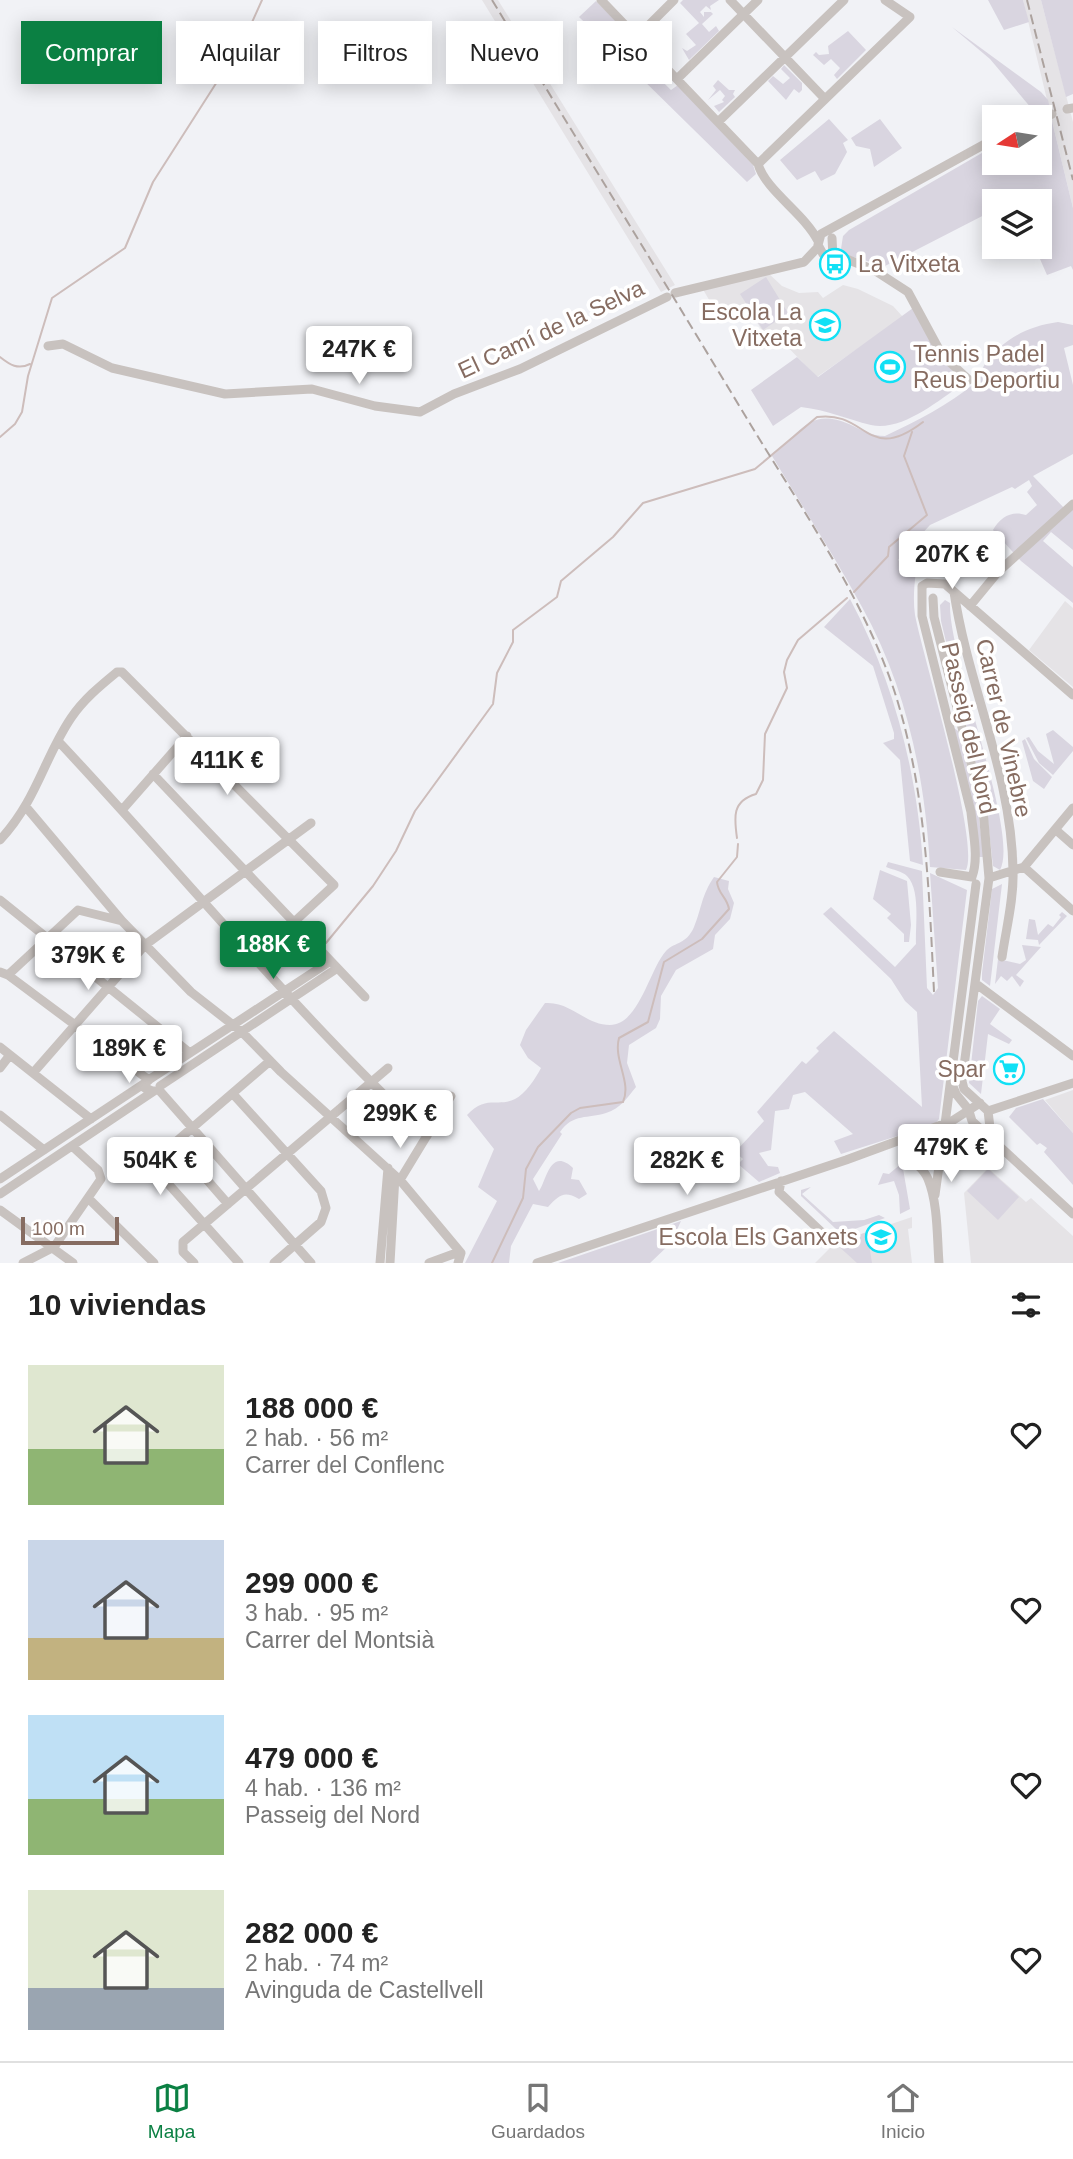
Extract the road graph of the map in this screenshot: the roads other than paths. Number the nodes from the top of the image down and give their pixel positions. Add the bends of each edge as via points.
1 (601, 0) edge
2 (674, 0) edge
3 (730, 0) edge
4 (758, 0) edge
5 (844, 0) edge
6 (885, 0) edge
7 (744, 14) junction
8 (621, 21) edge
9 (653, 21) edge
10 (785, 57) junction
11 (672, 74) edge
12 (677, 79) junction
13 (825, 99) junction
14 (718, 122) junction
15 (982, 146) edge
16 (758, 164) junction
17 (829, 249) junction
18 (48, 346) dead end
19 (969, 380) dead end
20 (1073, 504) edge
21 (933, 584) junction
22 (954, 592) junction
23 (922, 594) junction
24 (933, 598) junction
25 (970, 606) junction
26 (1073, 695) edge
27 (187, 736) junction
28 (59, 743) junction
29 (153, 774) junction
30 (26, 807) junction
31 (1073, 808) edge
32 (122, 810) junction
33 (311, 823) dead end
34 (1056, 830) junction
35 (0, 839) edge
36 (290, 839) junction
37 (1073, 845) edge
38 (1024, 867) junction
39 (244, 871) junction
40 (940, 872) dead end
41 (1013, 872) junction
42 (974, 877) junction
43 (988, 878) junction
44 (0, 900) edge
45 (202, 902) junction
46 (1073, 911) edge
47 (122, 921) junction
48 (293, 923) junction
49 (50, 938) junction
50 (145, 945) junction
51 (1002, 957) dead end
52 (329, 962) junction
53 (336, 969) junction
54 (4, 973) edge
55 (975, 983) junction
56 (107, 989) junction
57 (283, 992) junction
58 (365, 997) dead end
59 (290, 1000) junction
60 (74, 1025) junction
61 (233, 1025) junction
62 (242, 1032) junction
63 (0, 1047) edge
64 (190, 1054) junction
65 (10, 1055) junction
66 (1073, 1056) edge
67 (270, 1061) junction
68 (0, 1068) edge
69 (388, 1069) dead end
70 (33, 1073) junction
71 (951, 1079) junction
72 (151, 1083) junction
73 (369, 1083) junction
74 (1073, 1083) edge
75 (233, 1094) junction
76 (450, 1096) dead end
77 (980, 1104) junction
78 (0, 1115) edge
79 (971, 1115) junction
80 (988, 1115) junction
81 (330, 1116) junction
82 (91, 1119) junction
83 (942, 1126) junction
84 (195, 1127) junction
85 (427, 1136) junction
86 (991, 1136) junction
87 (911, 1141) junction
88 (175, 1143) junction
89 (72, 1146) junction
90 (896, 1146) junction
91 (44, 1150) junction
92 (941, 1152) junction
93 (287, 1154) junction
94 (909, 1154) junction
95 (846, 1160) junction
96 (919, 1166) junction
97 (388, 1168) junction
98 (398, 1178) junction
99 (0, 1179) edge
100 (781, 1181) junction
101 (247, 1188) junction
102 (0, 1194) edge
103 (88, 1198) junction
104 (228, 1204) junction
105 (0, 1210) edge
106 (1073, 1214) edge
107 (935, 1218) junction
108 (204, 1225) junction
109 (831, 1241) dead end
110 (296, 1245) junction
111 (54, 1247) junction
112 (457, 1258) edge
113 (23, 1263) edge
114 (73, 1263) edge
115 (154, 1263) edge
116 (194, 1263) edge
117 (239, 1263) edge
118 (274, 1263) edge
119 (311, 1263) edge
120 (380, 1263) edge
121 (390, 1263) edge
122 (429, 1263) edge
123 (537, 1263) edge
124 (939, 1263) edge

1 - 8 street
2 - 9 street
3 - 7 street
4 - 7 street
5 - 10 street
6 - 13 street via 910,17
7 - 10 street
7 - 12 street
10 - 13 street
10 - 14 street
11 - 12 street
12 - 14 street
13 - 16 street
14 - 16 street
15 - 17 street via 841,226
16 - 17 street
17 - 18 street, El Camí de la Selva via 804,262 671,295 420,412 375,406 312,389 225,394 111,368 63,344
17 - 19 street via 908,292 942,355
20 - 25 street via 998,572
21 - 22 street via 945,584
21 - 23 street via 924,584
21 - 24 street, Passeig del Nord via 937,590
22 - 25 street
22 - 41 street, Carrer de Vinebre via 1004,792
23 - 24 street
23 - 42 street, Passeig del Nord via 922,616 971,812
24 - 43 street, Passeig del Nord via 983,810
25 - 26 street
27 - 28 street via 117,671 87,697
27 - 29 street
27 - 36 street
28 - 30 street
28 - 32 street
29 - 32 street
29 - 39 street
30 - 35 street
30 - 47 street
31 - 34 street
32 - 45 street
33 - 36 street
34 - 37 street
34 - 38 street
36 - 39 street
36 - 48 street via 334,885
38 - 41 street
38 - 46 street
39 - 45 street
39 - 48 street
40 - 42 street
41 - 43 street
41 - 51 street, Carrer de Vinebre
42 - 43 street
42 - 43 street
42 - 71 street, Passeig del Nord
43 - 55 street, Passeig del Nord
44 - 49 street
45 - 50 street
45 - 57 street
47 - 49 street via 78,911
47 - 50 street
48 - 52 street
49 - 54 street
49 - 56 street
50 - 56 street
50 - 61 street via 191,992
52 - 53 street
52 - 57 street
53 - 58 street
53 - 59 street
54 - 60 street
55 - 66 street
55 - 77 street, Passeig del Nord via 962,1081
56 - 60 street
56 - 64 street
57 - 59 street
57 - 61 street
59 - 62 street
59 - 73 street
60 - 70 street
60 - 72 street
61 - 62 street
61 - 64 street
62 - 67 street
62 - 72 street
63 - 65 street
64 - 72 street
65 - 68 street
65 - 70 street
67 - 75 street
67 - 81 street
69 - 73 street
70 - 82 street
71 - 79 street
71 - 83 street, Passeig del Nord
72 - 82 street
72 - 84 street
72 - 89 street
73 - 81 street
73 - 85 street
74 - 80 street
75 - 84 street
75 - 93 street
76 - 85 street
77 - 79 street
77 - 80 street, Passeig del Nord
78 - 91 street
79 - 80 street
79 - 83 street
79 - 86 street
80 - 86 street
81 - 93 street
81 - 97 street
82 - 91 street
83 - 87 street
83 - 92 street, Passeig del Nord
83 - 95 street
84 - 88 street
84 - 101 street
85 - 98 street
86 - 106 street
87 - 90 street
87 - 94 street
88 - 104 street
88 - 108 street via 156,1160 155,1169
89 - 102 street
89 - 103 street via 98,1170 101,1179
90 - 94 street
90 - 95 street
91 - 99 street
92 - 96 street via 930,1164
92 - 107 street
93 - 101 street
93 - 110 street via 321,1191 326,1208 321,1222
94 - 96 street
95 - 100 street
96 - 107 street via 928,1178
97 - 98 street
97 - 120 street
98 - 112 street
98 - 121 street
100 - 109 street via 779,1192
100 - 123 street
101 - 104 street
101 - 110 street
103 - 111 street
103 - 115 street
104 - 108 street
105 - 111 street
107 - 124 street
108 - 116 street via 183,1242 183,1252
108 - 117 street
110 - 118 street
110 - 119 street
111 - 113 street
111 - 114 street
112 - 122 street

